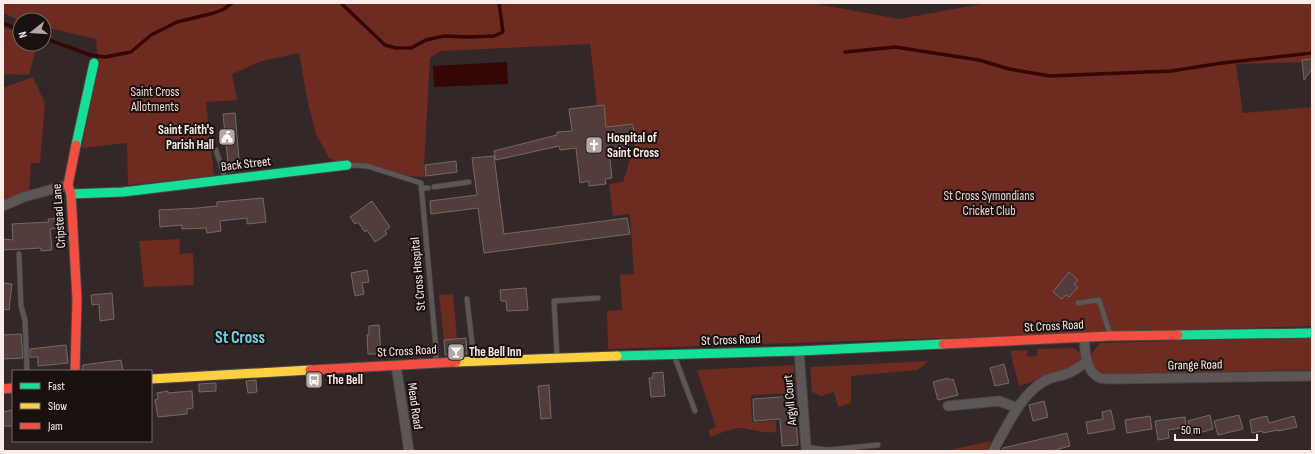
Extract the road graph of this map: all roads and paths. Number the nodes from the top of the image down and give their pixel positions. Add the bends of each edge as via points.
1 (94, 63) dead end
2 (216, 150) dead end
3 (347, 165) joint
4 (225, 180) junction
5 (469, 182) dead end
6 (421, 185) junction
7 (434, 187) dead end
8 (428, 188) dead end
9 (69, 189) junction
10 (3, 206) edge
11 (20, 254) dead end
12 (598, 298) dead end
13 (467, 299) dead end
14 (1078, 302) dead end
15 (1312, 333) edge
16 (1110, 336) junction
17 (1084, 338) junction
18 (799, 351) junction
19 (674, 355) junction
20 (557, 358) junction
21 (475, 361) junction
22 (1087, 362) junction
23 (436, 363) junction
24 (396, 365) junction
25 (28, 370) edge
26 (75, 370) edge
27 (1312, 376) edge
28 (152, 379) edge
29 (948, 406) dead end
30 (1018, 408) junction
31 (695, 411) dead end
32 (878, 445) dead end
33 (806, 447) joint
34 (409, 451) edge
35 (993, 451) edge

1 - 9 main road, Cripstead Lane
2 - 4 lane
3 - 4 main road, Back Street
3 - 6 lane, Back Street via 367,166
4 - 9 main road, Back Street via 123,192
5 - 7 lane
6 - 8 lane, Back Street
6 - 23 lane, St Cross Hospital
9 - 10 street via 24,197
9 - 26 main road, Cripstead Lane via 77,299
11 - 25 lane
12 - 20 lane via 554,301
13 - 21 lane
14 - 16 lane via 1099,300
15 - 16 main road, St Cross Road
16 - 17 main road, St Cross Road
17 - 18 main road, St Cross Road
17 - 22 street
18 - 19 main road, St Cross Road
18 - 33 street, Argyll Court
19 - 20 main road, St Cross Road
19 - 31 lane
20 - 21 main road, St Cross Road
21 - 23 main road, St Cross Road
22 - 27 street, Grange Road via 1090,369 1099,377 1109,379
22 - 30 street via 1067,374 1043,382 1032,390
23 - 24 main road, St Cross Road
24 - 28 main road, St Cross Road
24 - 34 street, Mead Road
29 - 30 street via 999,401
30 - 35 street
32 - 33 lane via 827,450

